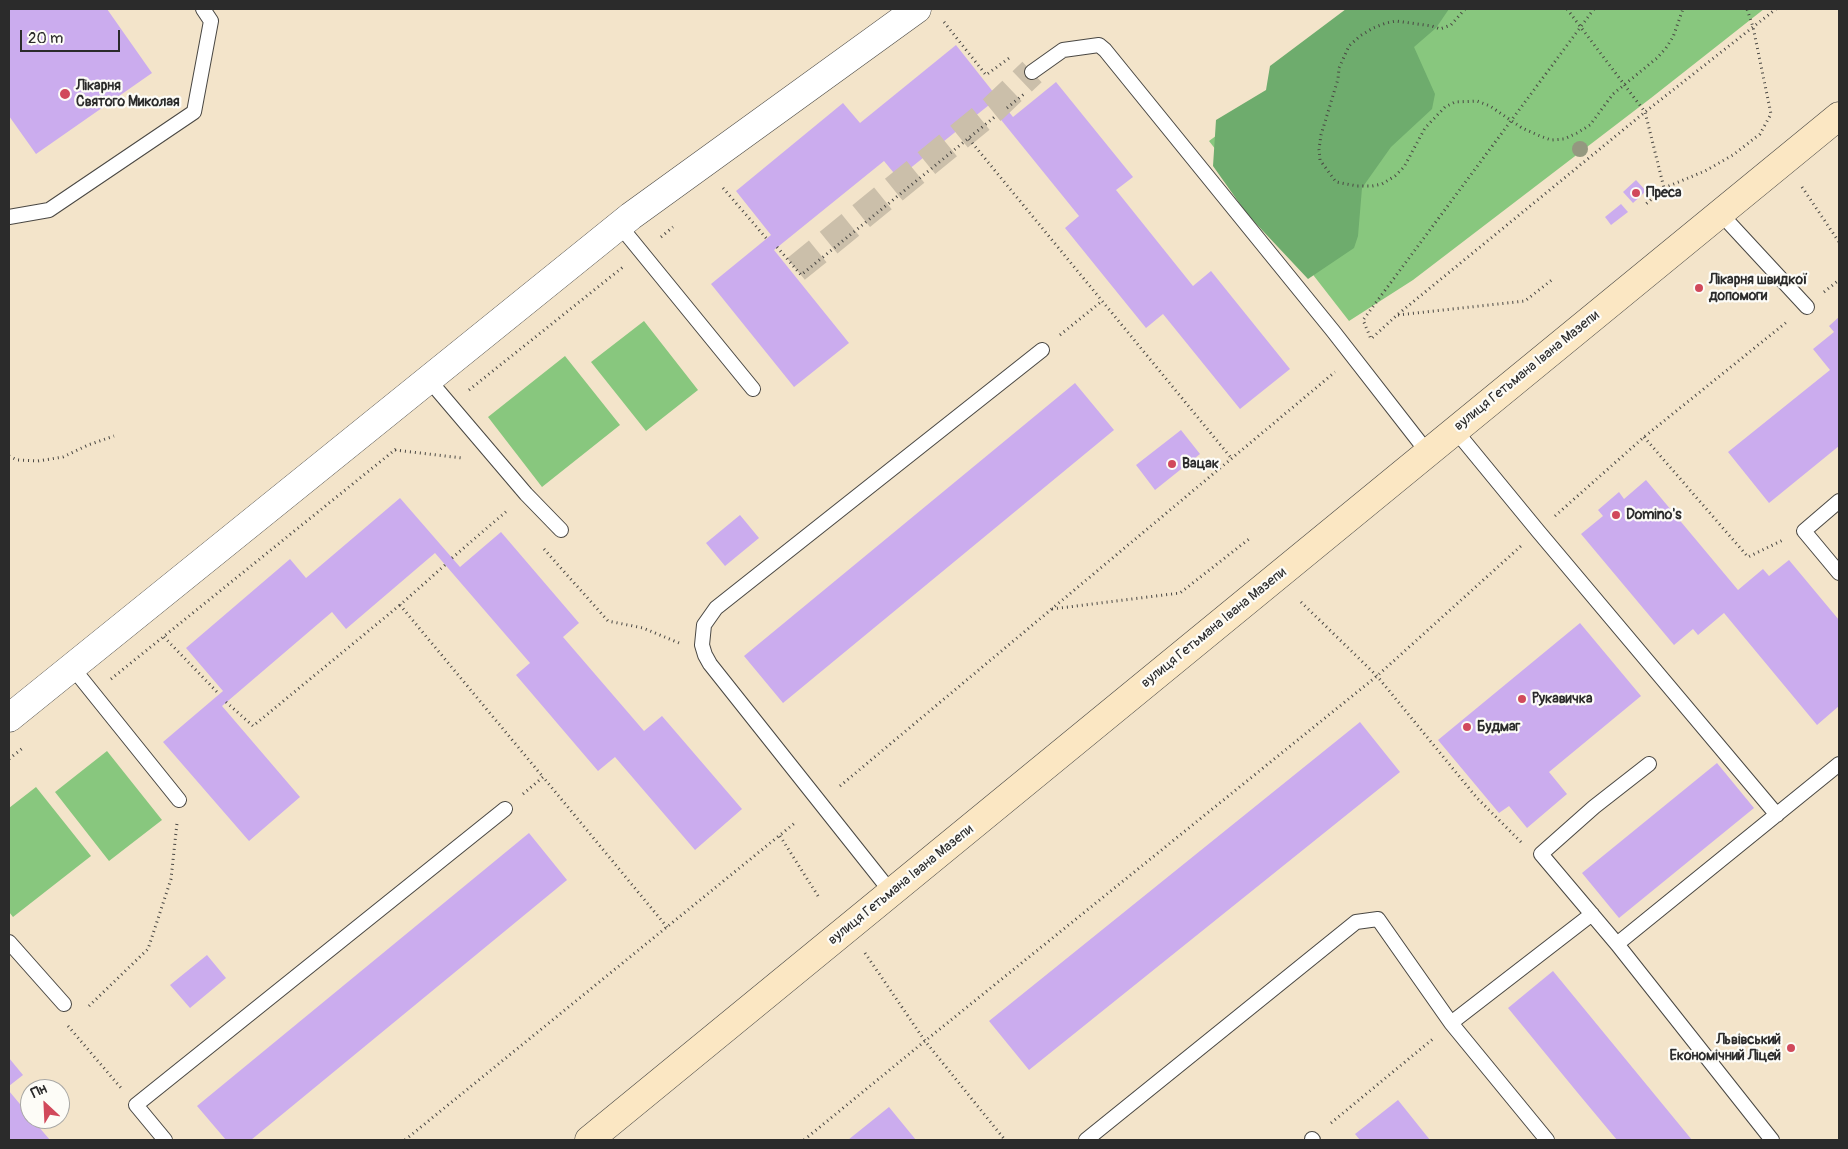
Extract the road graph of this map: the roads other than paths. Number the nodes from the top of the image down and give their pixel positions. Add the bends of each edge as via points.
1 (203, 9) edge
2 (917, 9) edge
3 (1032, 72) tunnel mouth
4 (1839, 116) edge
5 (1720, 213) junction
6 (9, 217) edge
7 (620, 226) junction
8 (1806, 307) road end
9 (1042, 350) road end
10 (429, 380) junction
11 (753, 389) dead end
12 (1456, 430) junction
13 (1428, 453) junction
14 (1839, 501) edge
15 (561, 530) dead end
16 (1839, 573) edge
17 (72, 667) junction
18 (9, 718) edge
19 (1649, 764) dead end
20 (1839, 764) edge
21 (179, 800) road end
22 (505, 809) road end
23 (1776, 815) junction
24 (891, 892) junction
25 (1592, 914) junction
26 (9, 942) edge
27 (1618, 944) junction
28 (64, 1004) dead end
29 (1451, 1024) junction
30 (165, 1140) edge
31 (589, 1140) edge
32 (1086, 1140) edge
33 (1547, 1140) edge
34 (1772, 1140) edge

1 - 6 lane via 211,21 194,112 49,210
2 - 7 street
3 - 13 lane via 1063,50 1099,46 1105,50
4 - 5 main road, вулиця Гетьмана Івана Мазепи
5 - 8 lane
5 - 12 main road, вулиця Гетьмана Івана Мазепи
7 - 10 street
7 - 11 lane
9 - 24 lane via 716,608 704,625 702,645 705,655
10 - 15 lane
10 - 17 street
12 - 13 main road, вулиця Гетьмана Івана Мазепи
12 - 23 lane
13 - 24 main road, вулиця Гетьмана Івана Мазепи
14 - 16 lane via 1804,531
17 - 18 street
17 - 21 lane
19 - 25 lane via 1541,854
20 - 23 lane
22 - 30 lane via 136,1106
23 - 27 lane
24 - 31 main road, вулиця Гетьмана Івана Мазепи
25 - 27 lane
25 - 29 lane
26 - 28 lane
27 - 34 lane
29 - 32 lane via 1378,919 1356,922
29 - 33 lane

